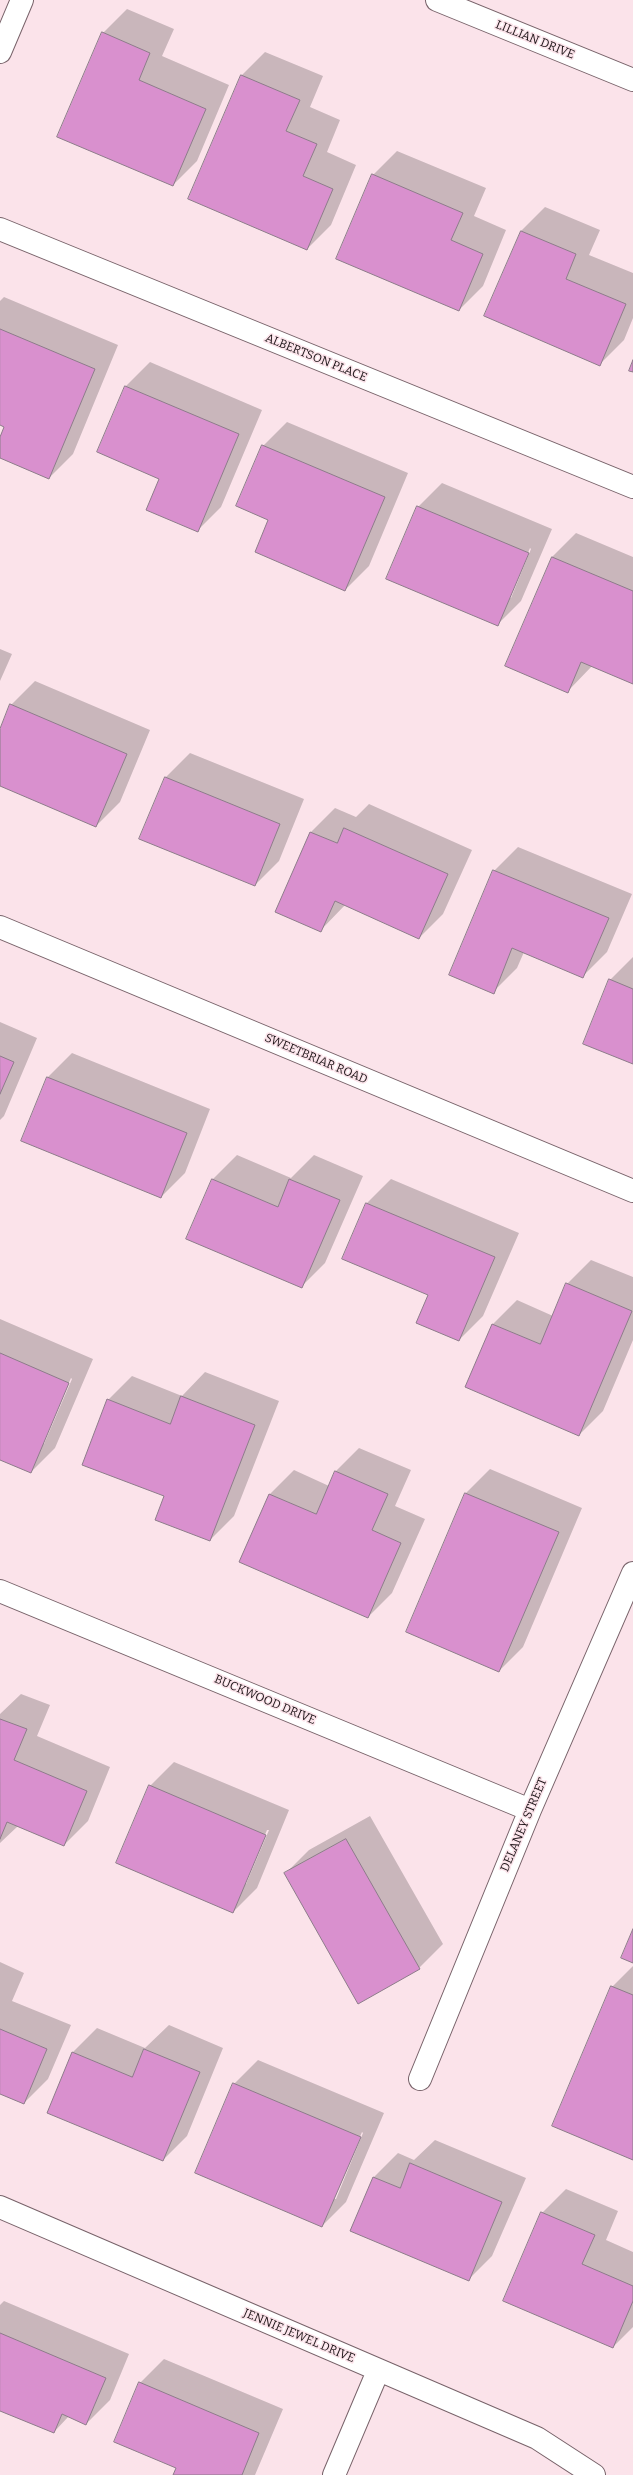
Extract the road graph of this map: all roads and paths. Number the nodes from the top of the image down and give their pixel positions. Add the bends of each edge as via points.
1 (22, 0) edge
2 (437, 0) edge
3 (0, 52) edge
4 (633, 80) edge
5 (0, 230) edge
6 (633, 487) edge
7 (0, 927) edge
8 (633, 1191) edge
9 (633, 1573) edge
10 (0, 1591) edge
11 (530, 1810) junction
12 (420, 2079) dead end
13 (0, 2207) edge
14 (378, 2371) junction
15 (334, 2475) edge
16 (594, 2475) edge

1 - 3 street
2 - 4 street, LILLIAN DRIVE
5 - 6 street, ALBERTSON PLACE
7 - 8 street, SWEETBRIAR ROAD
9 - 11 street, DELANEY STREET
10 - 11 street, BUCKWOOD DRIVE
11 - 12 street, DELANEY STREET
13 - 14 street, JENNIE JEWEL DRIVE
14 - 15 street
14 - 16 street, JENNIE JEWEL DRIVE via 537,2438

